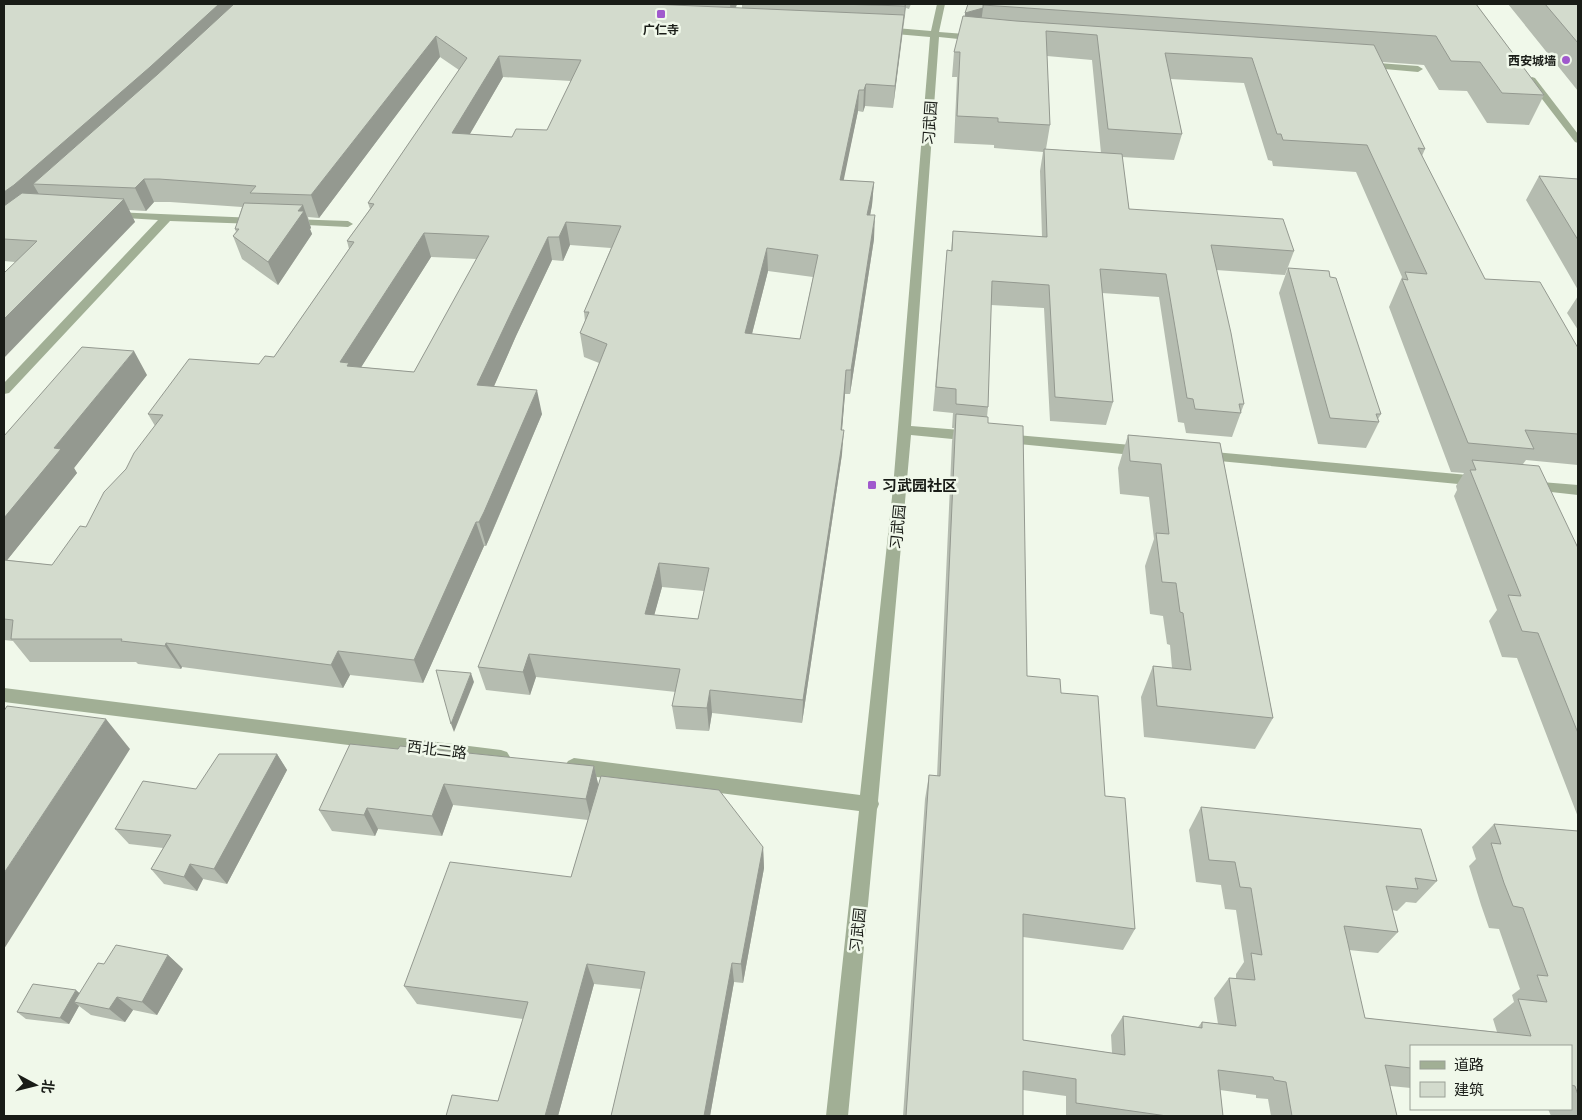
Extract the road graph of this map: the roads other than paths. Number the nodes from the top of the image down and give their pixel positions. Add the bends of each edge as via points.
1 (941, 4) edge
2 (878, 30) edge
3 (981, 30) edge
4 (935, 33) junction
5 (986, 39) edge
6 (1359, 65) edge
7 (1418, 69) dead end
8 (1526, 72) edge
9 (1578, 140) edge
10 (99, 214) edge
11 (166, 218) junction
12 (348, 224) dead end
13 (4, 390) edge
14 (905, 430) junction
15 (1153, 452) edge
16 (1192, 456) edge
17 (1489, 482) edge
18 (1519, 485) edge
19 (1578, 490) edge
20 (4, 695) edge
21 (516, 759) edge
22 (555, 764) edge
23 (870, 804) junction
24 (837, 1116) edge

1 - 4 street, 习武园
2 - 4 street
3 - 4 street
4 - 5 street
4 - 14 street, 习武园
6 - 7 street
8 - 9 street
10 - 11 street
11 - 12 street
11 - 13 street
14 - 15 street
14 - 23 street, 习武园
16 - 17 street
18 - 19 street
20 - 21 street, 西北二路
22 - 23 street
23 - 24 street, 习武园

